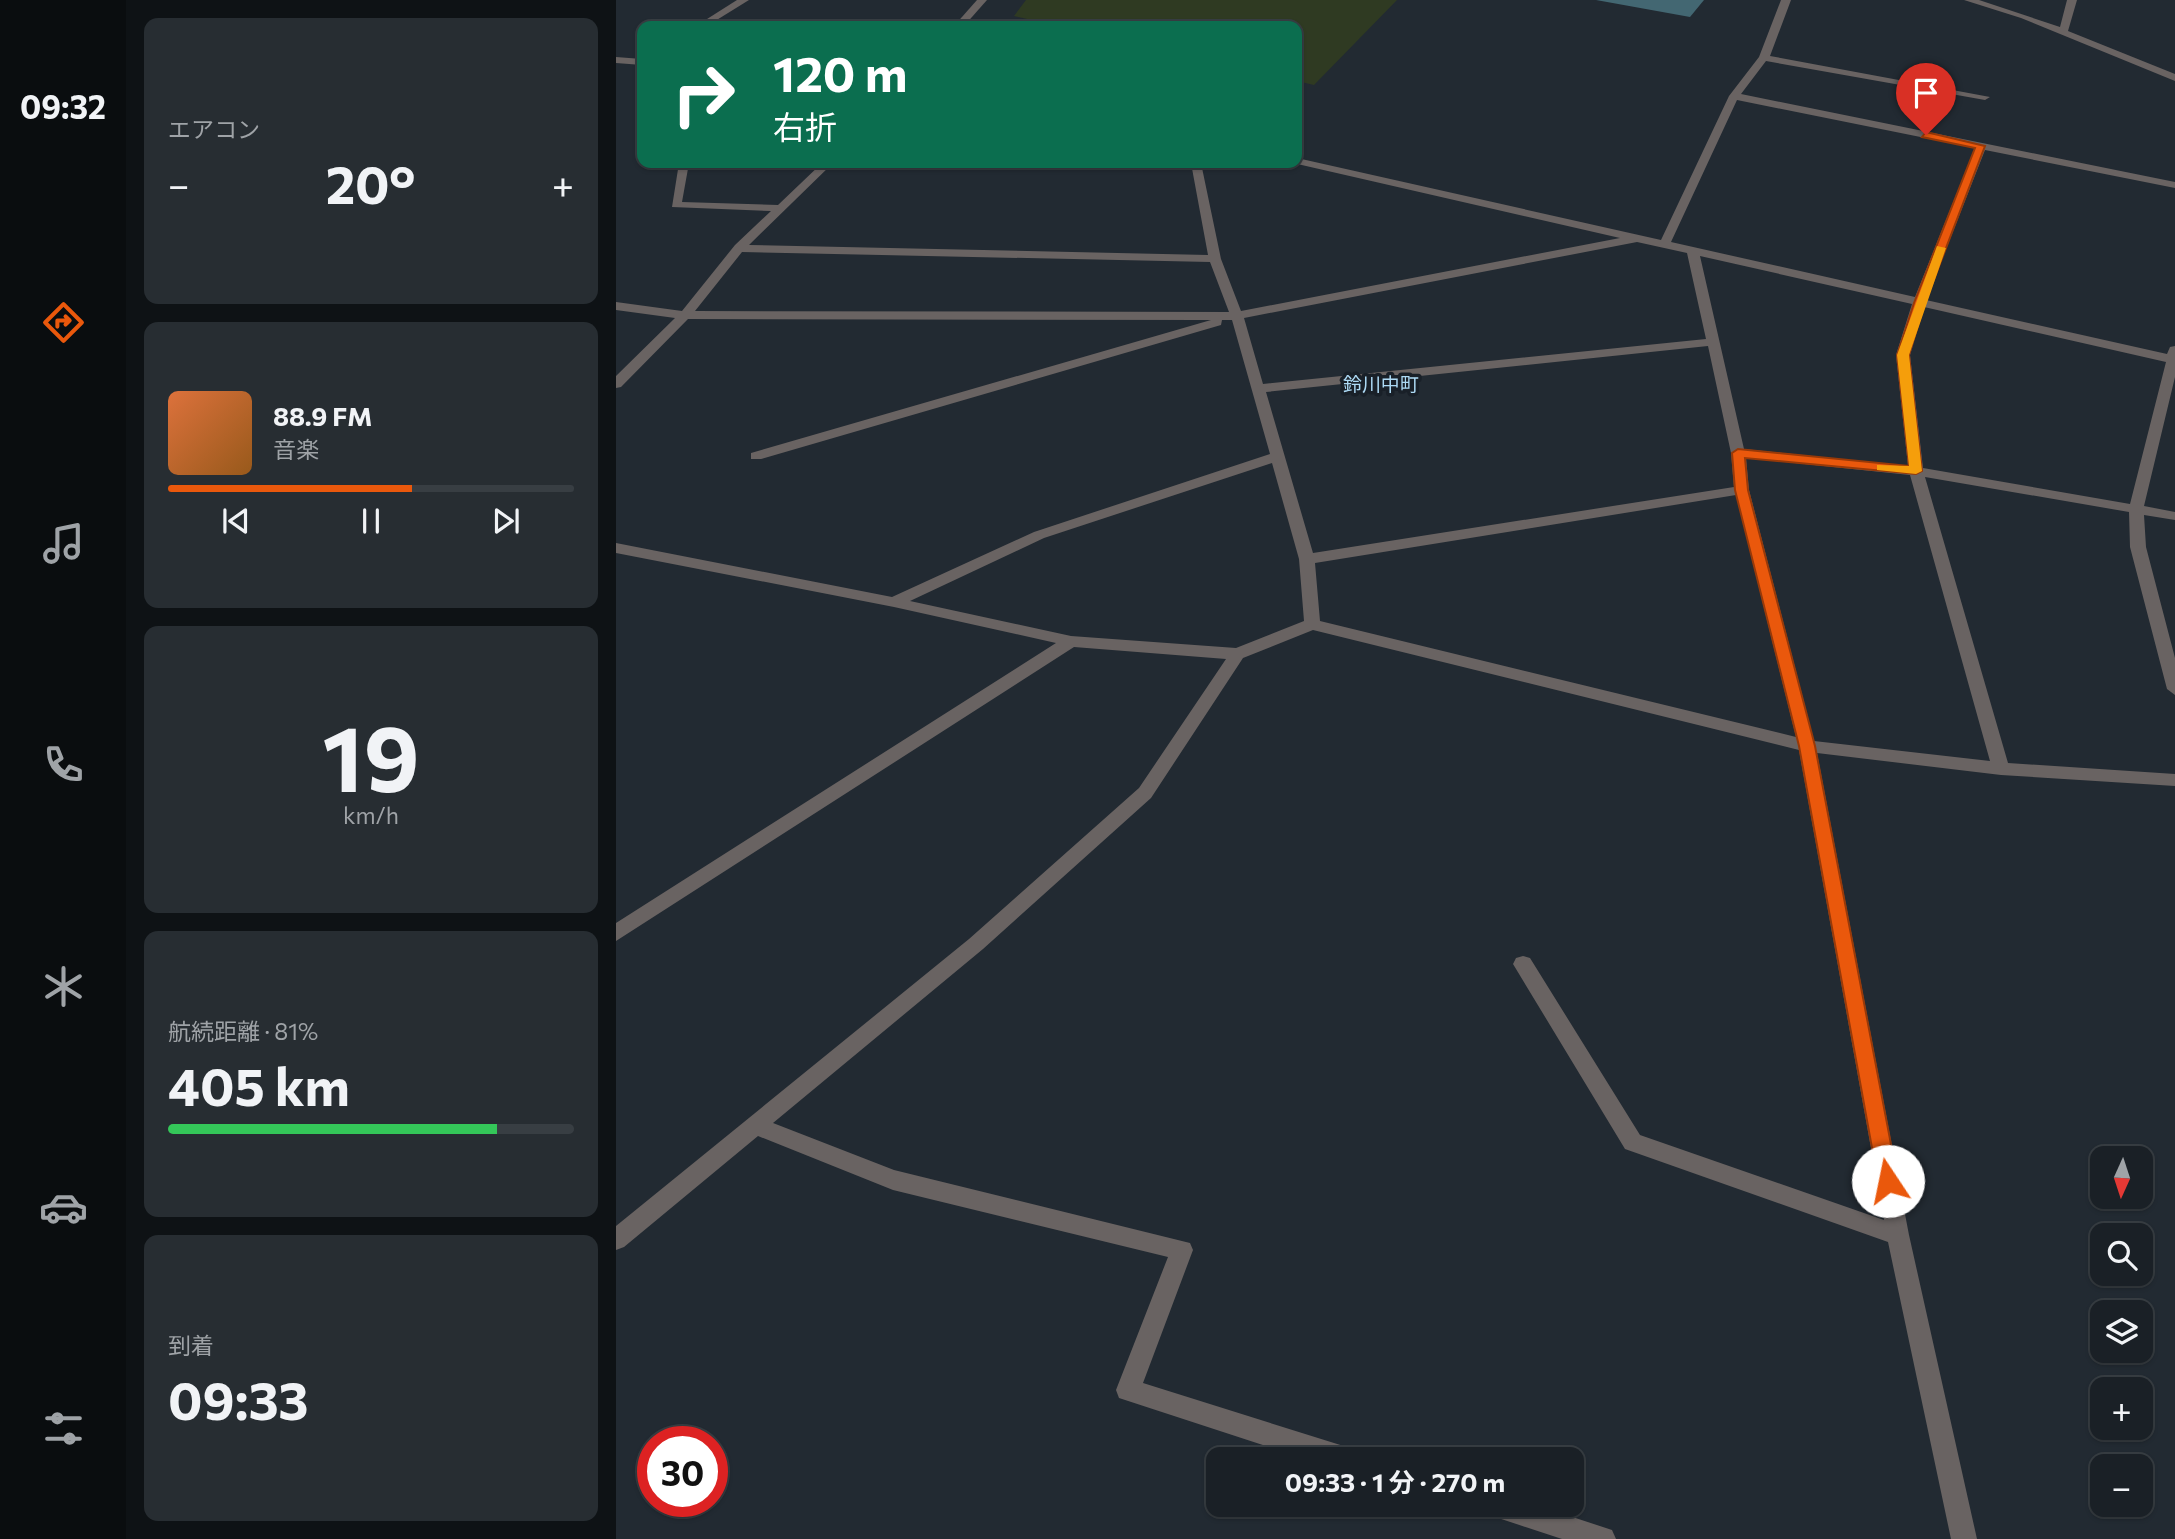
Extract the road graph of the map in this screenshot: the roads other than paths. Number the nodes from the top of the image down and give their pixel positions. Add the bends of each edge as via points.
1 (743, 0) edge
2 (982, 0) edge
3 (1786, 0) edge
4 (2072, 0) edge
5 (1974, 1) edge
6 (709, 21) edge
7 (963, 21) edge
8 (2063, 32) junction
9 (1763, 58) junction
10 (616, 60) edge
11 (637, 62) edge
12 (2175, 78) edge
13 (1734, 96) junction
14 (1985, 96) dead end
15 (1980, 146) junction
16 (1302, 162) edge
17 (683, 168) edge
18 (823, 168) edge
19 (1197, 168) edge
20 (2175, 186) edge
21 (780, 208) junction
22 (1637, 238) junction
23 (1664, 245) junction
24 (739, 248) junction
25 (1693, 252) junction
26 (1215, 259) junction
27 (1919, 303) junction
28 (616, 306) edge
29 (685, 315) junction
30 (1237, 316) junction
31 (1713, 342) junction
32 (2174, 356) edge
33 (616, 384) edge
34 (1258, 389) junction
35 (1738, 453) junction
36 (756, 456) dead end
37 (1276, 457) junction
38 (1916, 471) junction
39 (1742, 490) junction
40 (2136, 510) junction
41 (2175, 516) edge
42 (616, 548) edge
43 (1307, 559) junction
44 (894, 602) junction
45 (1312, 624) junction
46 (1071, 641) junction
47 (1237, 654) junction
48 (2175, 690) edge
49 (1807, 746) junction
50 (2001, 769) junction
51 (2175, 780) edge
52 (616, 933) edge
53 (1523, 964) dead end
54 (756, 1126) junction
55 (1898, 1235) junction
56 (616, 1240) edge
57 (1309, 1447) edge
58 (1533, 1517) edge
59 (1603, 1539) edge
60 (1964, 1539) edge

1 - 6 street
2 - 7 street
3 - 9 street
4 - 8 street
5 - 8 street
8 - 12 street
9 - 13 street
9 - 14 street
10 - 11 street
13 - 15 street
13 - 23 street
15 - 20 street
15 - 27 street
16 - 22 street
17 - 21 street via 676,205
18 - 21 street
19 - 26 street
21 - 24 street
22 - 23 street
22 - 30 street
23 - 25 street
24 - 26 street
24 - 29 street
25 - 27 street
25 - 31 street
26 - 30 street
27 - 32 street
27 - 38 street via 1903,355
28 - 29 street
29 - 30 street
29 - 33 street
30 - 34 street
30 - 36 street
31 - 34 street
31 - 35 street
32 - 40 street
34 - 37 street
35 - 38 street
35 - 39 street
37 - 43 street
37 - 44 street via 1039,535
38 - 40 street
38 - 50 street
39 - 43 street
39 - 49 street
40 - 41 street
40 - 48 street via 2138,547
42 - 44 street
43 - 45 street
44 - 46 street
45 - 47 street
45 - 49 street
46 - 47 street
46 - 52 street
47 - 54 street via 1145,793 976,944
49 - 50 street
49 - 55 street
50 - 51 street
53 - 55 street via 1633,1142
54 - 56 street
54 - 57 street via 893,1181 1182,1250 1128,1390
55 - 60 street
58 - 59 street

